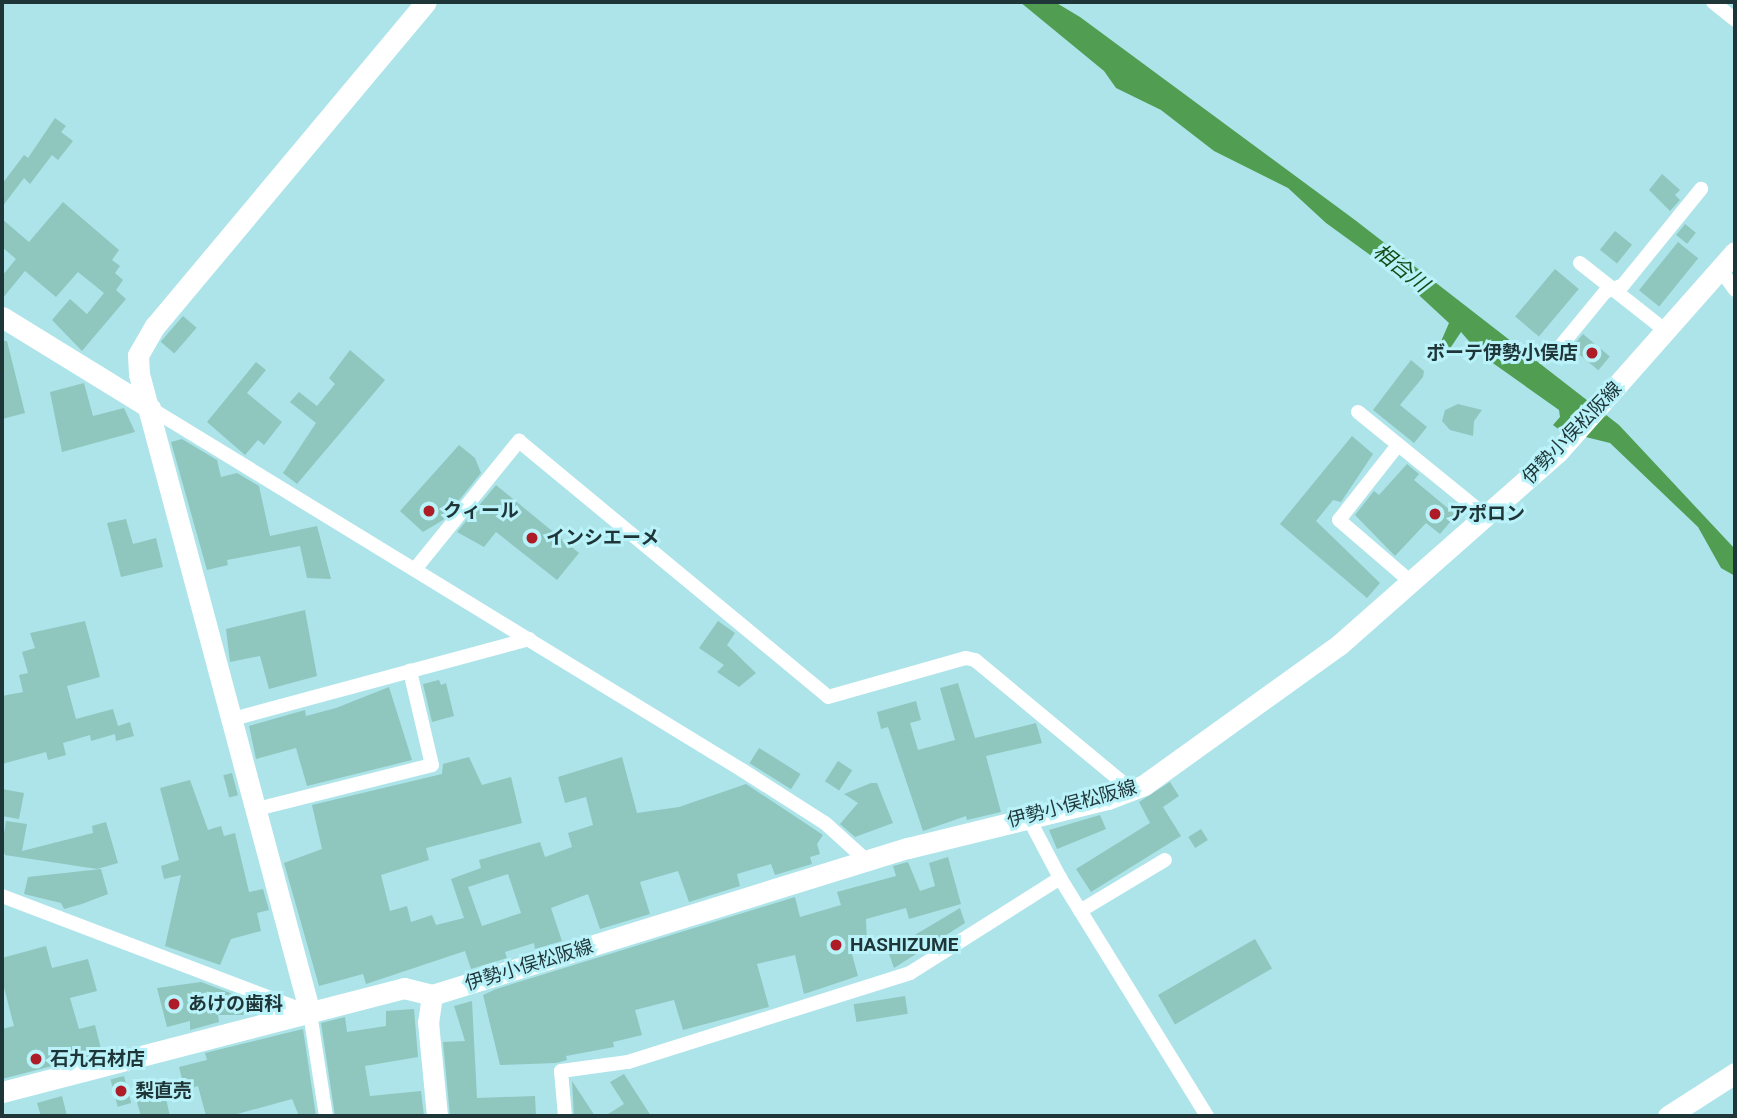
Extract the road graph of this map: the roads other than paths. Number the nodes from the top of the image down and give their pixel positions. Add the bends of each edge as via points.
1 (426, 2) edge
2 (1713, 2) edge
3 (1735, 20) edge
4 (1701, 189) dead end
5 (1735, 252) edge
6 (1580, 263) dead end
7 (1720, 269) junction
8 (1614, 287) junction
9 (1735, 290) edge
10 (2, 317) edge
11 (1666, 331) junction
12 (1559, 348) dead end
13 (150, 408) junction
14 (1358, 412) dead end
15 (1398, 445) junction
16 (1486, 516) junction
17 (416, 568) junction
18 (1411, 582) junction
19 (529, 639) junction
20 (410, 671) junction
21 (233, 719) junction
22 (1133, 791) junction
23 (257, 809) junction
24 (1028, 817) junction
25 (1165, 860) dead end
26 (867, 861) junction
27 (1060, 878) junction
28 (2, 896) edge
29 (1080, 911) junction
30 (432, 995) junction
31 (310, 1013) junction
32 (1735, 1073) edge
33 (2, 1092) edge
34 (326, 1116) edge
35 (437, 1116) edge
36 (565, 1116) edge
37 (1207, 1116) edge
38 (1668, 1116) edge

1 - 13 main road via 155,326 138,355
2 - 3 street
4 - 8 street via 1623,285
5 - 7 main road, 伊勢小俣松阪線
6 - 8 street
7 - 9 street
7 - 11 main road, 伊勢小俣松阪線
8 - 11 street
8 - 12 street
10 - 13 main road
11 - 16 main road, 伊勢小俣松阪線 via 1557,453
13 - 17 street
13 - 21 main road
14 - 15 street
15 - 16 street
15 - 18 street via 1339,520
16 - 18 main road, 伊勢小俣松阪線
17 - 19 street
17 - 22 street via 519,441 828,697 975,660
18 - 22 main road, 伊勢小俣松阪線 via 1339,645
19 - 20 street
19 - 26 street via 825,823
20 - 21 street
20 - 23 street via 432,765
21 - 23 main road
22 - 24 main road, 伊勢小俣松阪線
23 - 31 main road
24 - 26 main road, 伊勢小俣松阪線
24 - 27 street
25 - 29 street
26 - 30 main road, 伊勢小俣松阪線
27 - 29 street
27 - 36 street via 910,973 628,1062 561,1071
28 - 31 street
29 - 37 street
30 - 31 main road via 404,988
30 - 35 main road via 428,1022
31 - 33 main road
31 - 34 street
32 - 38 main road

